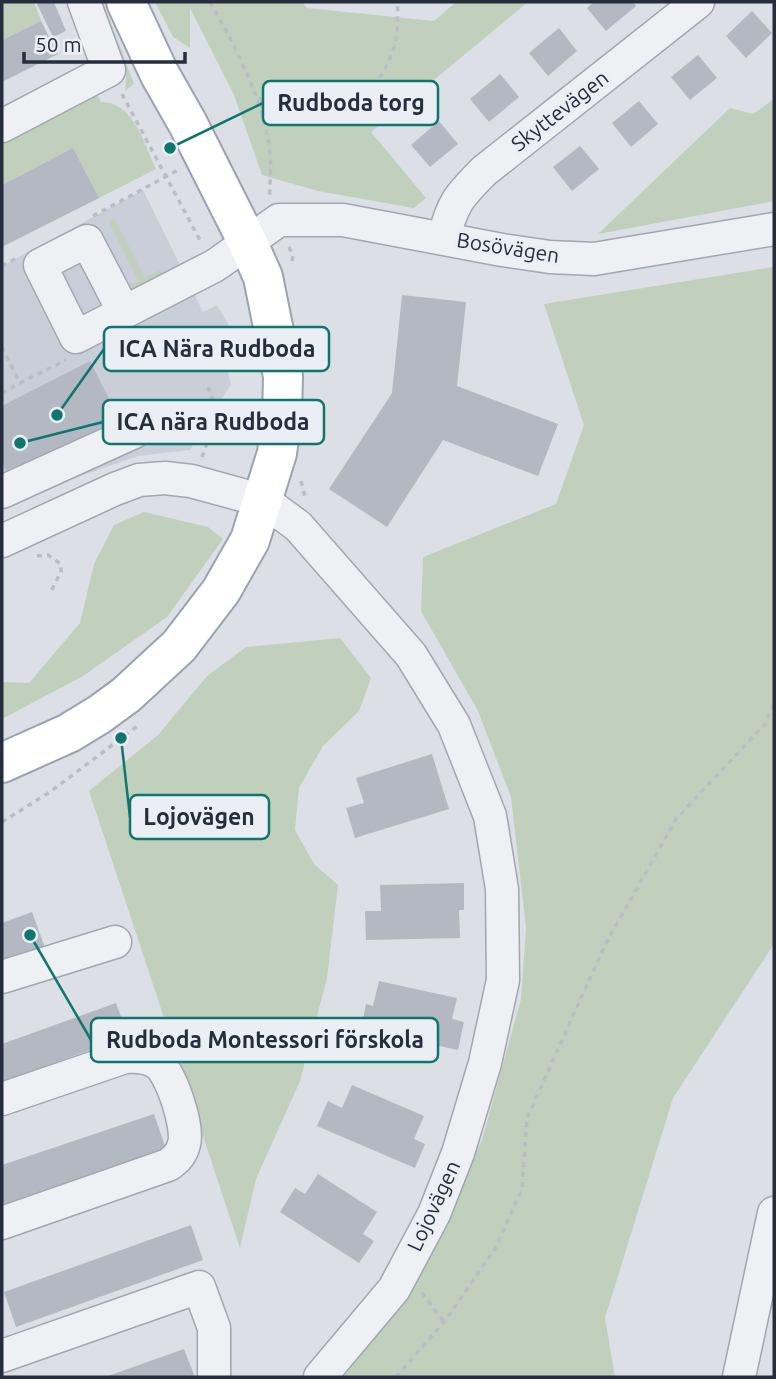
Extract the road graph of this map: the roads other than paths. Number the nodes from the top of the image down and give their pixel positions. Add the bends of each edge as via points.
1 (84, 2) edge
2 (126, 2) edge
3 (698, 2) edge
4 (2, 126) edge
5 (774, 229) edge
6 (444, 237) junction
7 (247, 241) junction
8 (124, 313) dead end
9 (134, 432) dead end
10 (2, 492) edge
11 (264, 501) junction
12 (14, 549) edge
13 (2, 763) edge
14 (115, 942) dead end
15 (2, 977) edge
16 (2, 1100) edge
17 (774, 1213) edge
18 (2, 1223) edge
19 (2, 1356) edge
20 (214, 1377) edge
21 (320, 1377) edge
22 (739, 1377) edge

1 - 4 street via 109,70
2 - 7 main road
3 - 6 street, Skyttevägen via 484,171 459,195
5 - 6 street, Bosövägen via 594,259 502,250
6 - 7 street, Bosövägen via 343,220 279,220
7 - 8 street, Bosövägen via 214,266
7 - 11 main road via 263,277 283,376 277,453
9 - 10 street
11 - 12 street via 191,481 139,480 115,489
11 - 13 main road via 237,563 179,646 100,714
11 - 21 street, Lojovägen via 298,526 411,655 454,725 490,816 502,889 503,980 458,1153 434,1214 394,1289
14 - 15 street
16 - 18 street via 133,1056 158,1063 168,1073 186,1129 185,1143 168,1165
17 - 22 street
19 - 20 street via 198,1287 214,1328

